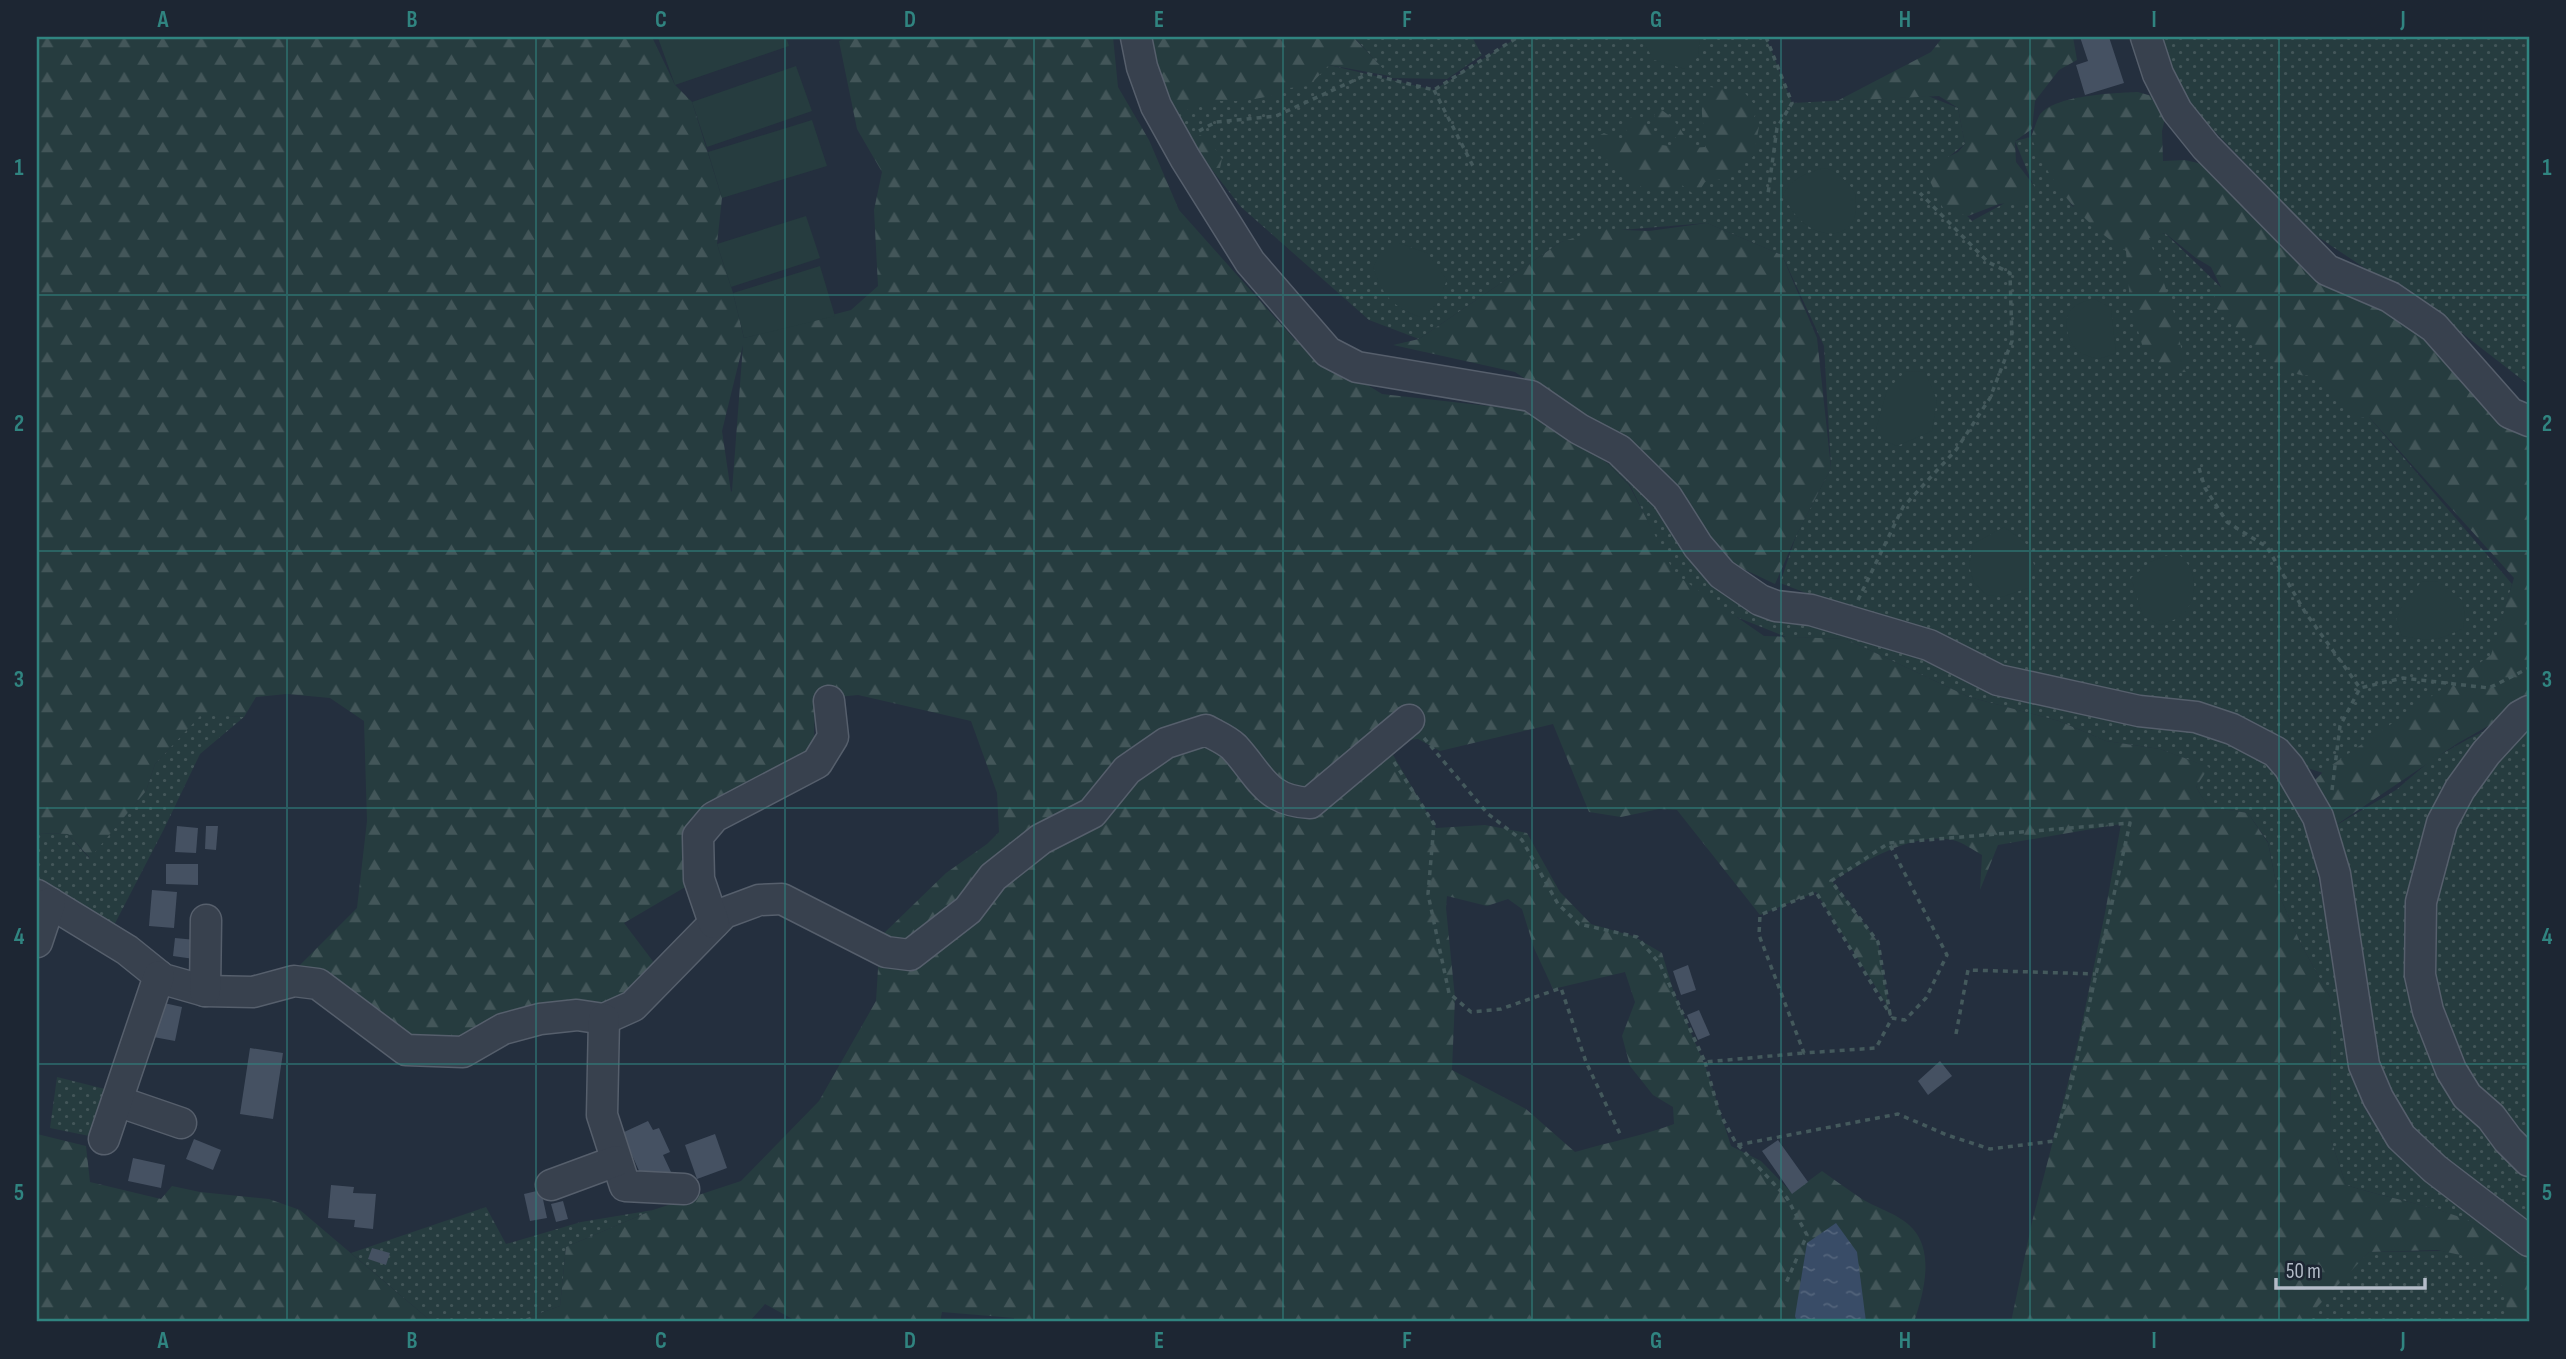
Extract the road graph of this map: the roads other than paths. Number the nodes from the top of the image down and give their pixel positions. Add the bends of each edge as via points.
1 (1136, 37) edge
2 (2146, 37) edge
3 (2529, 421) edge
4 (829, 701) dead end
5 (2529, 710) edge
6 (1409, 720) road end
7 (43, 899) edge
8 (206, 920) dead end
9 (714, 923) junction
10 (37, 942) edge
11 (159, 976) junction
12 (205, 991) junction
13 (604, 1019) junction
14 (117, 1101) junction
15 (181, 1123) dead end
16 (104, 1139) dead end
17 (617, 1161) junction
18 (2529, 1161) edge
19 (551, 1185) dead end
20 (684, 1189) dead end
21 (2529, 1241) edge

1 - 21 street via 1156,106 1176,142 1250,262 1328,352 1357,368 1531,396 1619,450 1667,497 1722,574 1760,600 1811,610 1928,645 1998,680 2139,711 2196,717 2276,752 2318,817 2335,874 2364,1065 2378,1098 2401,1137
2 - 3 street via 2176,111 2327,270 2390,298 2434,327 2510,413
4 - 9 street via 833,737 817,763 715,817 698,836 699,878
5 - 18 street via 2486,753 2442,823 2421,902 2420,975 2438,1042 2451,1070 2467,1096
6 - 9 street via 1310,803 1291,802 1263,785 1232,745 1206,730 1166,743 1127,770 1092,813 1041,839 993,877 968,910 910,955 886,952 782,899 759,900 724,913
7 - 10 street
7 - 11 street via 127,950
8 - 12 street
9 - 13 street via 633,1006
11 - 12 street
11 - 14 street
12 - 13 street via 253,992 295,981 318,984 406,1050 463,1052 503,1029 540,1019 577,1015
13 - 17 street via 602,1115
14 - 15 street
14 - 16 street
17 - 19 street
17 - 20 street via 625,1186

